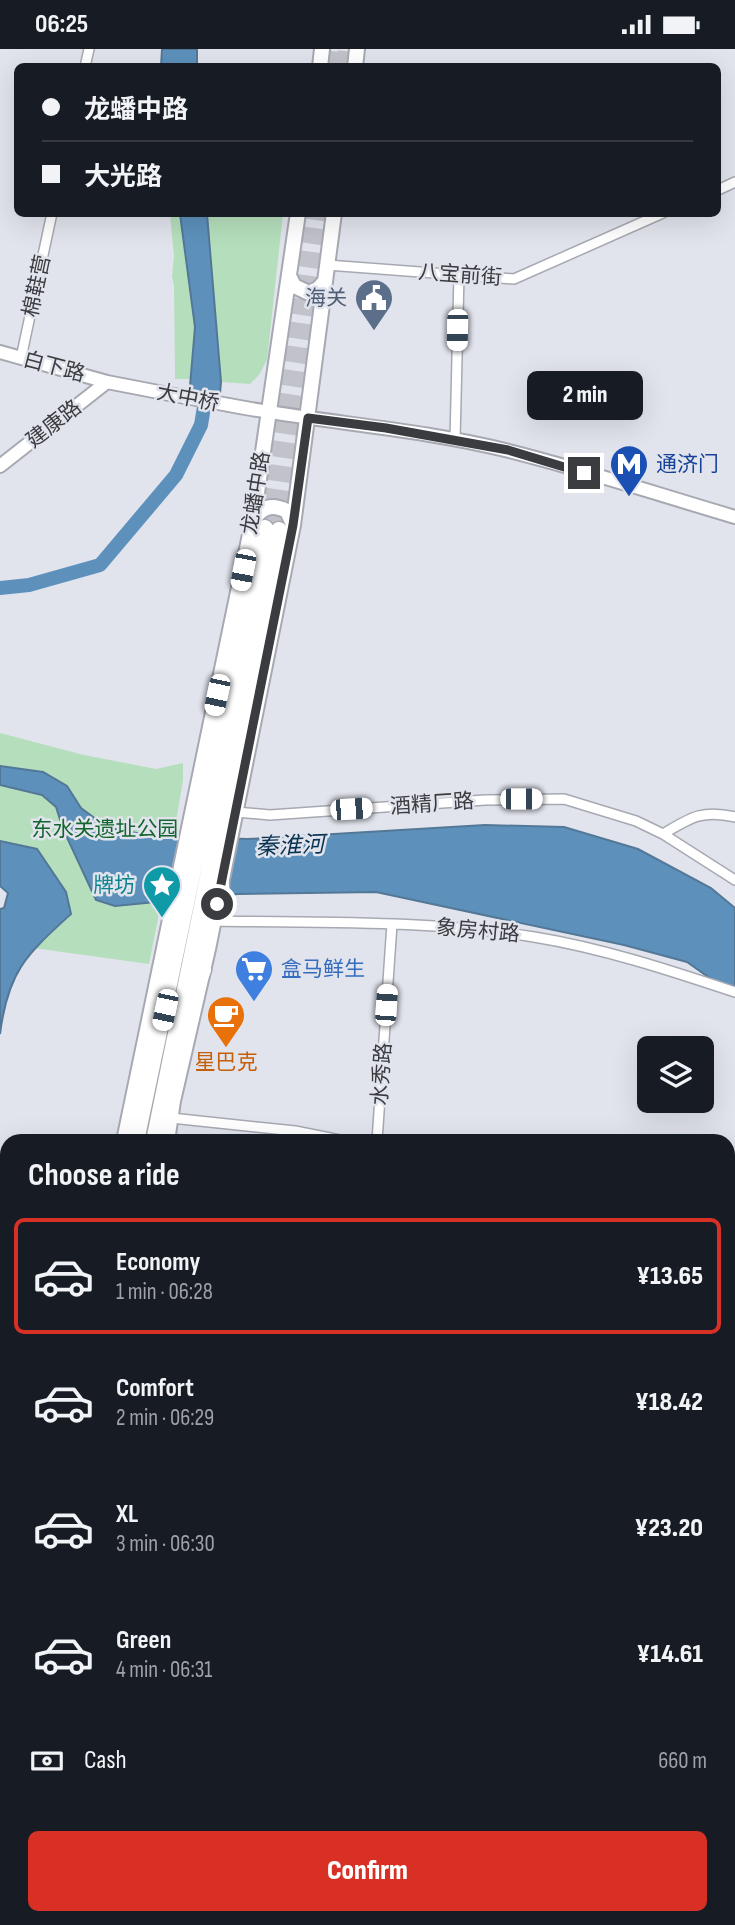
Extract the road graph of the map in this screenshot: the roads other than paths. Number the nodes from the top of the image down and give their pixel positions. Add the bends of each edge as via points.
1 (51, 217) edge
2 (297, 217) edge
3 (333, 217) edge
4 (654, 217) edge
5 (327, 265) junction
6 (459, 275) junction
7 (289, 276) junction
8 (325, 281) junction
9 (0, 352) edge
10 (21, 358) junction
11 (107, 382) junction
12 (270, 413) junction
13 (308, 418) junction
14 (455, 440) junction
15 (0, 466) edge
16 (735, 517) edge
17 (272, 526) junction
18 (236, 812) junction
19 (735, 817) edge
20 (211, 828) junction
21 (663, 834) junction
22 (735, 880) edge
23 (179, 882) joint
24 (220, 887) joint
25 (195, 903) junction
26 (214, 921) junction
27 (392, 924) junction
28 (163, 962) junction
29 (204, 970) junction
30 (735, 992) edge
31 (168, 1038) junction
32 (171, 1118) junction
33 (125, 1134) edge
34 (138, 1134) edge
35 (155, 1134) edge
36 (168, 1134) edge
37 (310, 1134) edge
38 (377, 1134) edge

1 - 10 street, 棉鞋营
2 - 7 main road, 龙蟠中路
3 - 5 main road, 龙蟠中路
4 - 6 street, 八宝前街 via 514,279
5 - 6 street, 八宝前街
5 - 8 main road, 龙蟠中路
6 - 14 street
7 - 8 main road via 294,286 309,293
7 - 12 main road, 龙蟠中路
8 - 13 main road, 龙蟠中路
9 - 10 street, 白下路
10 - 11 street, 白下路
11 - 12 street, 大中桥, bridge
11 - 15 street, 建康路
12 - 13 street, 大中桥
12 - 17 main road, 龙蟠中路
13 - 14 street, 大中桥
13 - 17 main road, 龙蟠中路
14 - 16 street, 大中桥 via 508,450
17 - 18 main road, 龙蟠中路
17 - 20 highway
18 - 20 main road, 龙蟠中路
18 - 21 street, 酒精厂路 via 270,815 564,799
19 - 21 street via 716,813 693,816
20 - 23 highway
20 - 24 highway
20 - 25 highway
21 - 22 street, 酒精厂路
23 - 25 main road
24 - 25 main road
25 - 26 main road
25 - 28 main road
25 - 31 highway
26 - 27 street, 象房村路
26 - 29 main road
27 - 30 street, 象房村路 via 586,946
27 - 38 street, 水秀路
28 - 31 highway
28 - 33 main road
29 - 31 highway
29 - 32 main road
31 - 34 highway
31 - 35 highway
32 - 36 main road
32 - 37 street

